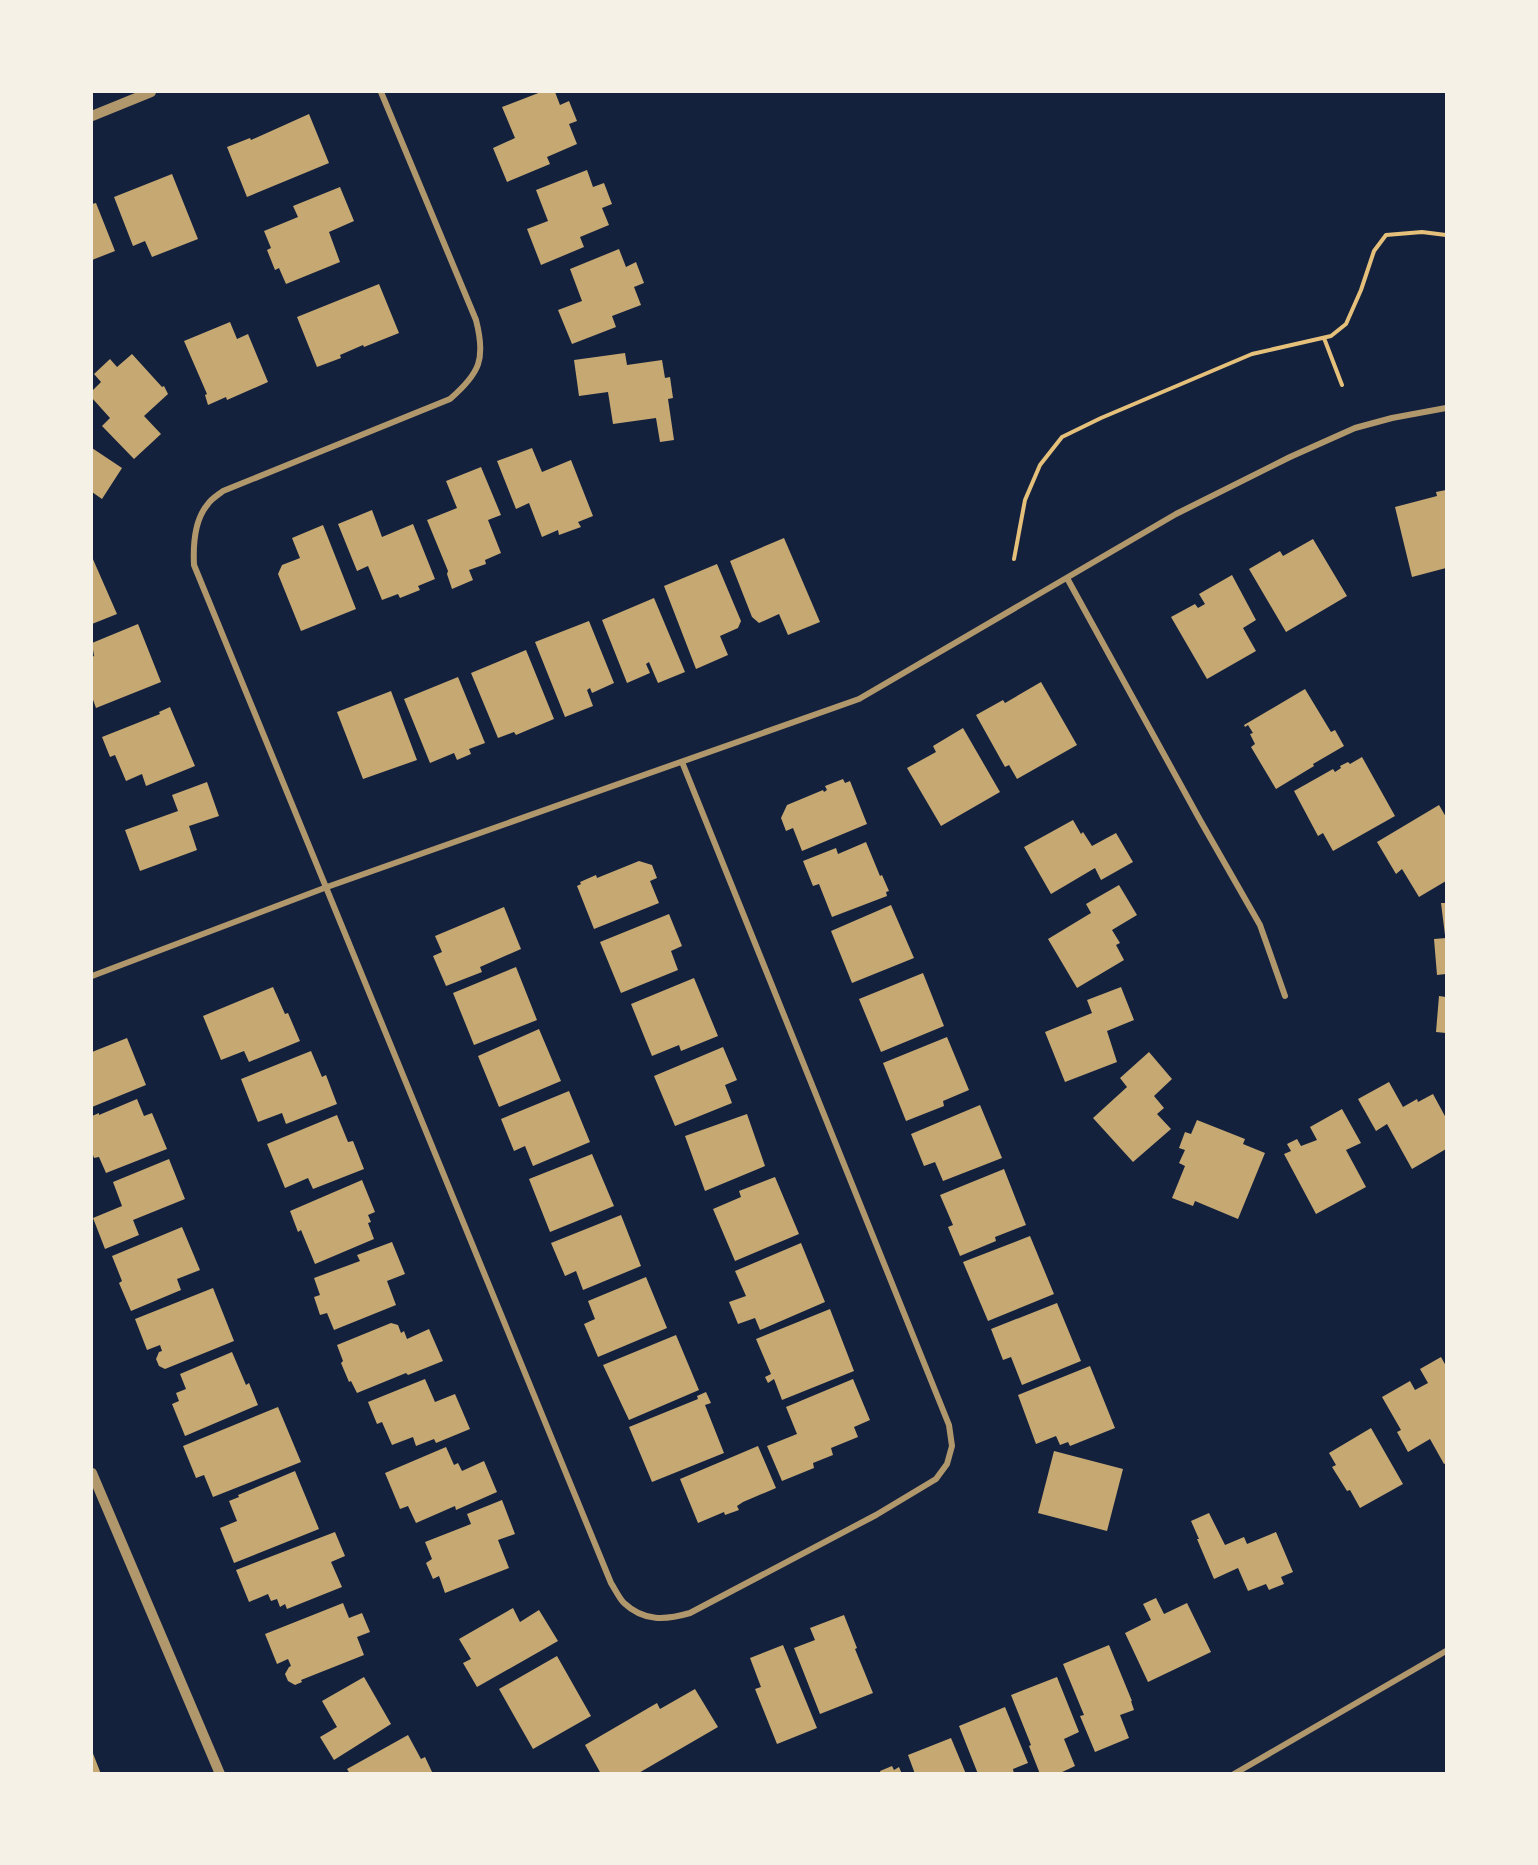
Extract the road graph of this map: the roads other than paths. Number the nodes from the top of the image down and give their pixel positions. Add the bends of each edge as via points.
1 (151, 92) edge
2 (381, 92) edge
3 (92, 116) edge
4 (1446, 408) edge
5 (1068, 578) junction
6 (682, 762) junction
7 (327, 887) junction
8 (92, 976) edge
9 (1285, 996) dead end
10 (92, 1473) edge
11 (1446, 1651) edge
12 (220, 1773) edge
13 (1234, 1773) edge

1 - 3 street
2 - 7 street via 476,320 481,342 479,363 468,383 450,399 223,491 207,504 193,544 194,565
4 - 5 street via 1356,428 1290,457 1176,514
5 - 6 street via 859,699
5 - 9 street via 1260,925
6 - 7 street
6 - 7 street via 949,1425 952,1446 947,1464 936,1479 690,1613 669,1620 646,1616 623,1603 611,1583
7 - 8 street
10 - 12 street
11 - 13 street

